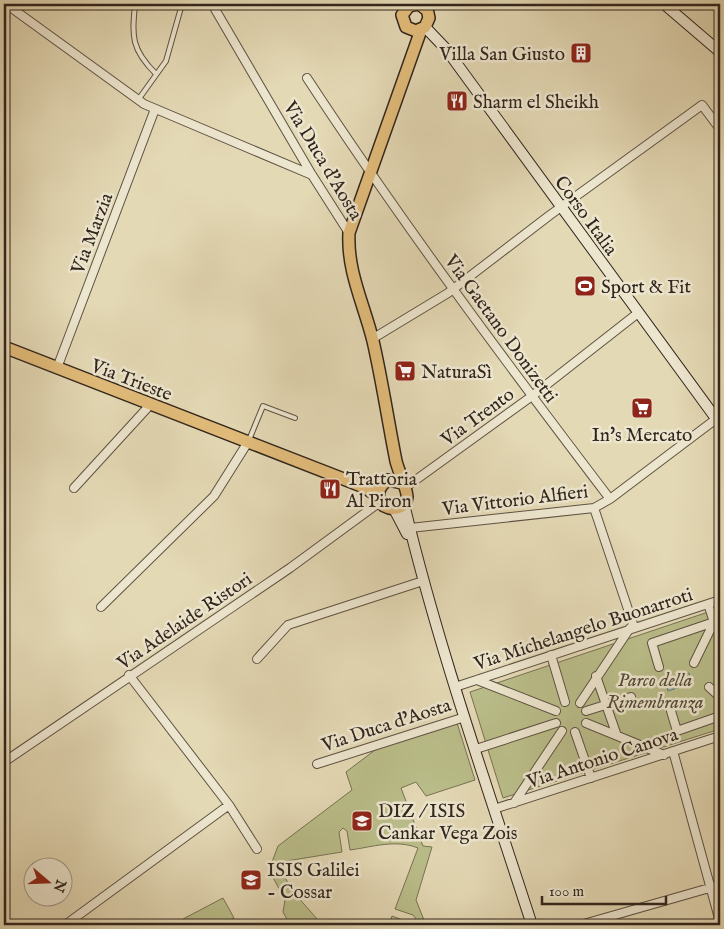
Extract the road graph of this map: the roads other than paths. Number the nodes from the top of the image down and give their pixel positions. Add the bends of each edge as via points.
1 (6, 4) edge
2 (135, 4) edge
3 (182, 4) edge
4 (212, 4) edge
5 (664, 4) edge
6 (403, 7) edge
7 (426, 7) edge
8 (419, 29) junction
9 (720, 52) edge
10 (156, 74) junction
11 (307, 78) dead end
12 (138, 100) junction
13 (155, 109) junction
14 (720, 129) edge
15 (370, 174) junction
16 (312, 175) junction
17 (560, 208) junction
18 (349, 233) junction
19 (454, 289) junction
20 (638, 313) junction
21 (372, 339) junction
22 (4, 348) edge
23 (57, 368) junction
24 (532, 396) junction
25 (150, 404) junction
26 (295, 418) dead end
27 (719, 420) edge
28 (248, 442) junction
29 (400, 483) junction
30 (74, 488) dead end
31 (379, 495) junction
32 (610, 499) junction
33 (399, 506) junction
34 (594, 508) junction
35 (410, 528) junction
36 (416, 556) junction
37 (423, 581) junction
38 (720, 600) edge
39 (708, 604) junction
40 (101, 607) dead end
41 (718, 622) edge
42 (632, 628) junction
43 (551, 655) junction
44 (257, 659) dead end
45 (694, 663) dead end
46 (659, 667) dead end
47 (129, 675) junction
48 (596, 676) junction
49 (477, 680) junction
50 (455, 687) junction
51 (709, 687) dead end
52 (720, 696) edge
53 (630, 697) dead end
54 (565, 702) dead end
55 (580, 703) dead end
56 (606, 704) junction
57 (671, 710) dead end
58 (556, 711) dead end
59 (586, 711) dead end
60 (720, 716) edge
61 (465, 717) junction
62 (556, 723) dead end
63 (586, 723) dead end
64 (562, 731) dead end
65 (576, 732) dead end
66 (616, 734) junction
67 (720, 736) edge
68 (476, 749) junction
69 (673, 752) junction
70 (664, 755) junction
71 (4, 762) edge
72 (317, 764) dead end
73 (591, 778) junction
74 (514, 803) junction
75 (229, 805) junction
76 (494, 809) junction
77 (257, 849) dead end
78 (720, 884) edge
79 (710, 888) junction
80 (720, 922) edge
81 (65, 925) edge
82 (532, 925) edge
83 (580, 925) edge

1 - 12 street
2 - 10 lane via 132,38
3 - 10 lane via 166,61
4 - 16 street, Via Duca d'Aosta
5 - 9 main road
6 - 7 main road via 414,4
6 - 8 main road via 402,22
7 - 8 main road via 429,18
8 - 15 main road via 411,40
8 - 17 main road, Corso Italia via 446,49
10 - 12 lane
11 - 15 street, Via Gaetano Donizetti
12 - 13 street
13 - 16 street
13 - 23 street, Via Marzia
14 - 17 street via 702,105
15 - 18 main road
15 - 19 street, Via Gaetano Donizetti
16 - 18 street, Via Duca d'Aosta
17 - 19 street
17 - 20 main road, Corso Italia
18 - 21 main road, Via Duca d'Aosta via 350,269
19 - 21 street
19 - 24 street, Via Gaetano Donizetti
20 - 24 street, Via Trento
20 - 27 main road, Corso Italia
21 - 29 main road, Via Duca d'Aosta
22 - 23 main road, Via Trieste
23 - 25 main road, Via Trieste
24 - 29 street, Via Trento
24 - 32 street, Via Gaetano Donizetti
25 - 28 main road, Via Trieste
25 - 30 street
26 - 28 lane via 263,406
27 - 32 street, Via Vittorio Alfieri
28 - 31 main road, Via Trieste
28 - 40 street via 214,496
29 - 31 main road via 388,480
29 - 33 main road, Via Duca d'Aosta via 407,499
31 - 33 main road via 384,506
31 - 47 street, Via Adelaide Ristori via 290,568
32 - 34 street, Via Vittorio Alfieri
33 - 35 main road, Via Duca d'Aosta
33 - 36 main road, Via Duca d'Aosta
34 - 35 street, Via Vittorio Alfieri
34 - 42 street
35 - 36 main road, Via Duca d'Aosta
36 - 37 main road, Via Duca d'Aosta
37 - 44 street via 288,625
37 - 50 main road, Via Duca d'Aosta
38 - 39 street, Via Michelangelo Buonarroti
39 - 41 street
39 - 42 street, Via Michelangelo Buonarroti
41 - 45 street
41 - 46 street via 652,643
42 - 43 street, Via Michelangelo Buonarroti
42 - 48 street
43 - 49 street, Via Michelangelo Buonarroti
43 - 54 street
47 - 71 street, Via Adelaide Ristori
47 - 75 street
48 - 55 street
48 - 56 street
49 - 50 street, Via Michelangelo Buonarroti
49 - 58 street
50 - 61 main road, Via Duca d'Aosta
51 - 52 street
53 - 56 street
56 - 59 street
56 - 66 street
57 - 60 street via 677,731
61 - 68 main road, Via Duca d'Aosta
61 - 72 street, Via Duca d'Aosta
62 - 68 street
63 - 66 street
64 - 74 street
65 - 73 street
66 - 70 street
67 - 69 street, Via Antonio Canova
68 - 76 main road, Via Duca d'Aosta
69 - 70 street, Via Antonio Canova
69 - 79 street
70 - 73 street, Via Antonio Canova
73 - 74 street, Via Antonio Canova
74 - 76 street, Via Antonio Canova
75 - 77 street
75 - 81 street
76 - 82 main road, Via Duca d'Aosta
78 - 79 street
79 - 80 street
79 - 83 street

